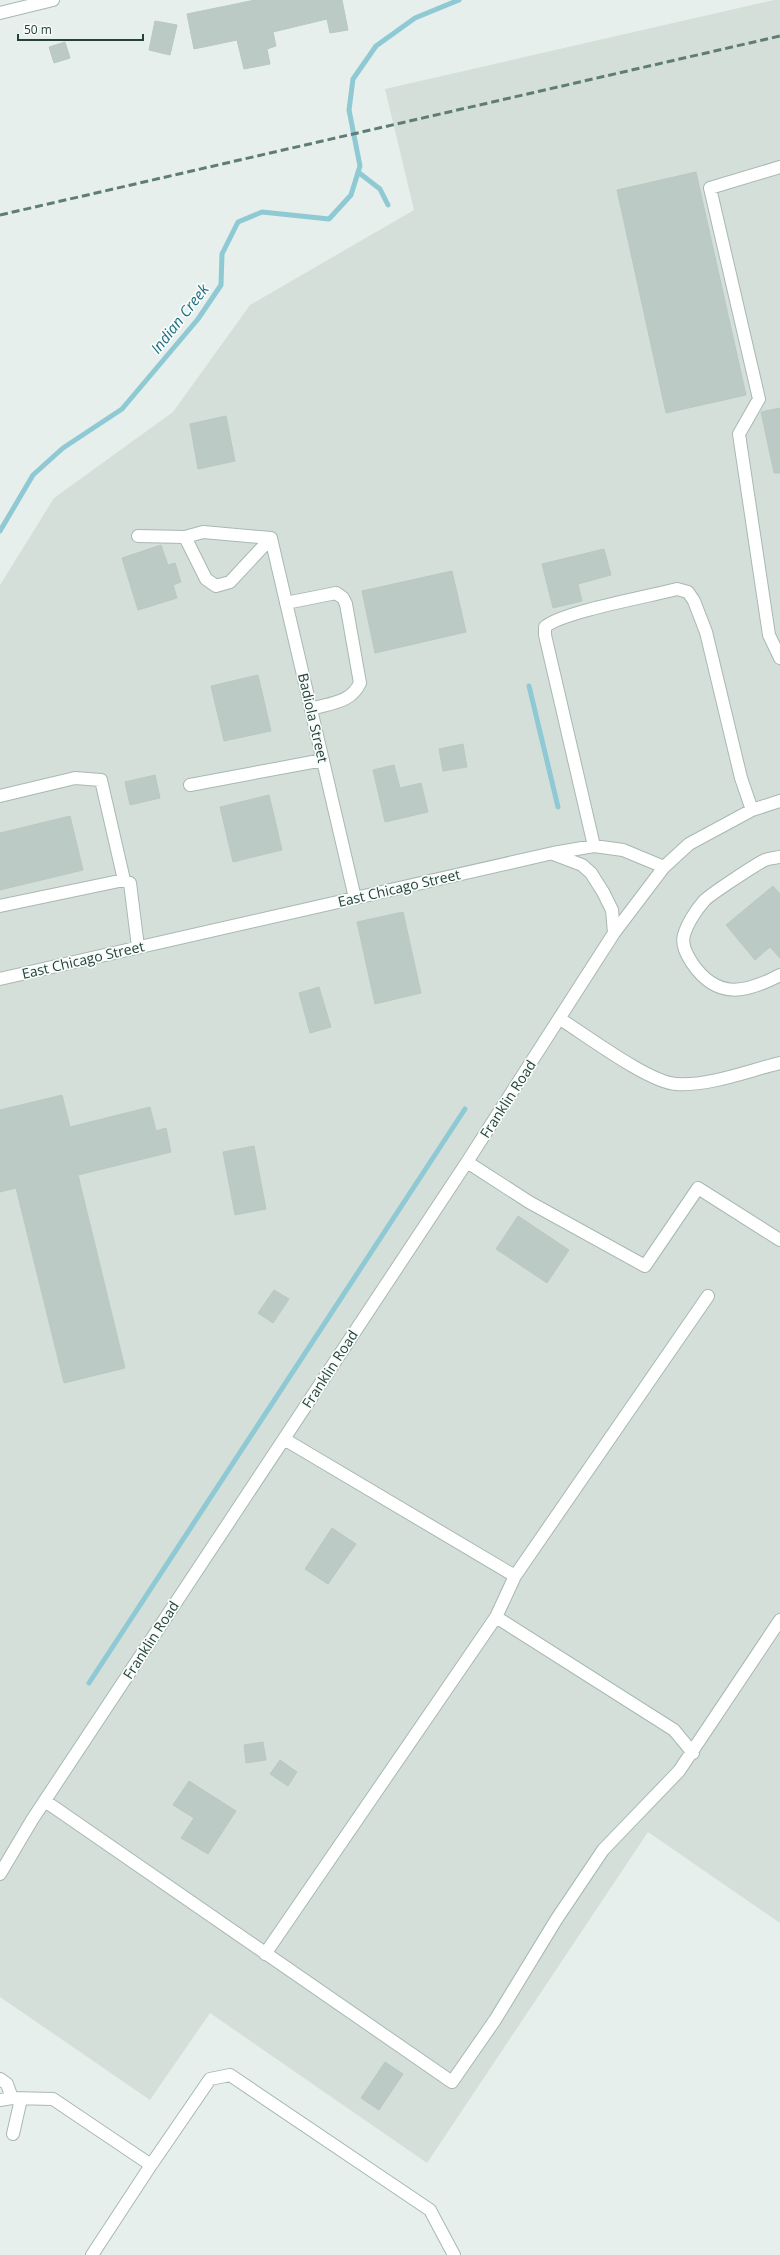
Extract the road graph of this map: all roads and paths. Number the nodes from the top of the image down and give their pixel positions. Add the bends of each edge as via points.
1 (53, 0) edge
2 (0, 13) edge
3 (780, 167) edge
4 (138, 536) dead end
5 (185, 537) junction
6 (271, 538) junction
7 (286, 603) junction
8 (780, 658) edge
9 (311, 709) junction
10 (323, 760) junction
11 (190, 785) dead end
12 (0, 796) edge
13 (780, 801) edge
14 (752, 810) junction
15 (594, 846) junction
16 (553, 854) junction
17 (780, 857) edge
18 (664, 868) junction
19 (124, 880) junction
20 (355, 898) junction
21 (0, 906) edge
22 (614, 933) junction
23 (138, 947) junction
24 (780, 975) edge
25 (0, 979) edge
26 (560, 1019) junction
27 (780, 1062) edge
28 (467, 1162) junction
29 (780, 1240) edge
30 (708, 1296) dead end
31 (284, 1439) junction
32 (515, 1576) junction
33 (496, 1617) junction
34 (780, 1620) edge
35 (693, 1753) junction
36 (44, 1801) junction
37 (0, 1874) edge
38 (265, 1954) junction
39 (0, 2079) edge
40 (11, 2099) edge
41 (13, 2134) dead end
42 (151, 2165) junction
43 (92, 2255) edge
44 (454, 2255) edge

1 - 2 street
3 - 8 street via 710,188 759,399 739,434 769,635
4 - 5 street
5 - 6 street via 203,532
5 - 6 street via 206,579 216,586 230,582
6 - 7 street, Badiola Street
7 - 9 street, Badiola Street
7 - 9 street via 336,593 346,604 360,683 356,693 350,698
9 - 10 street, Badiola Street
10 - 11 street
10 - 20 street, Badiola Street
12 - 19 street via 75,778 101,780
13 - 14 street
14 - 15 street via 741,778 704,626 688,592 677,589 580,612 550,622 545,627
14 - 18 street via 689,844
15 - 16 street, East Chicago Street
15 - 18 street, East Chicago Street via 623,850
16 - 20 street, East Chicago Street
16 - 22 street via 582,865 591,873 612,910
17 - 24 street via 764,860 704,900 683,936 685,952 699,973 711,983 724,988 742,990 758,987
18 - 22 street, Franklin Road
19 - 21 street
19 - 23 street via 130,883
20 - 23 street, East Chicago Street
22 - 26 street, Franklin Road
23 - 25 street, East Chicago Street
26 - 27 street via 650,1076 675,1084 700,1083
26 - 28 street, Franklin Road
28 - 29 street via 529,1202 645,1266 698,1188
28 - 31 street, Franklin Road
30 - 32 street
31 - 32 street
31 - 36 street, Franklin Road
32 - 33 street
33 - 35 street via 674,1730
33 - 38 street
34 - 35 street
35 - 38 street via 680,1771 603,1850 556,1920 495,2020 452,2082
36 - 37 street, Franklin Road
36 - 38 street
39 - 40 street via 6,2084
40 - 41 street
40 - 42 street via 54,2099
42 - 43 street
42 - 44 street via 210,2079 230,2076 430,2210

